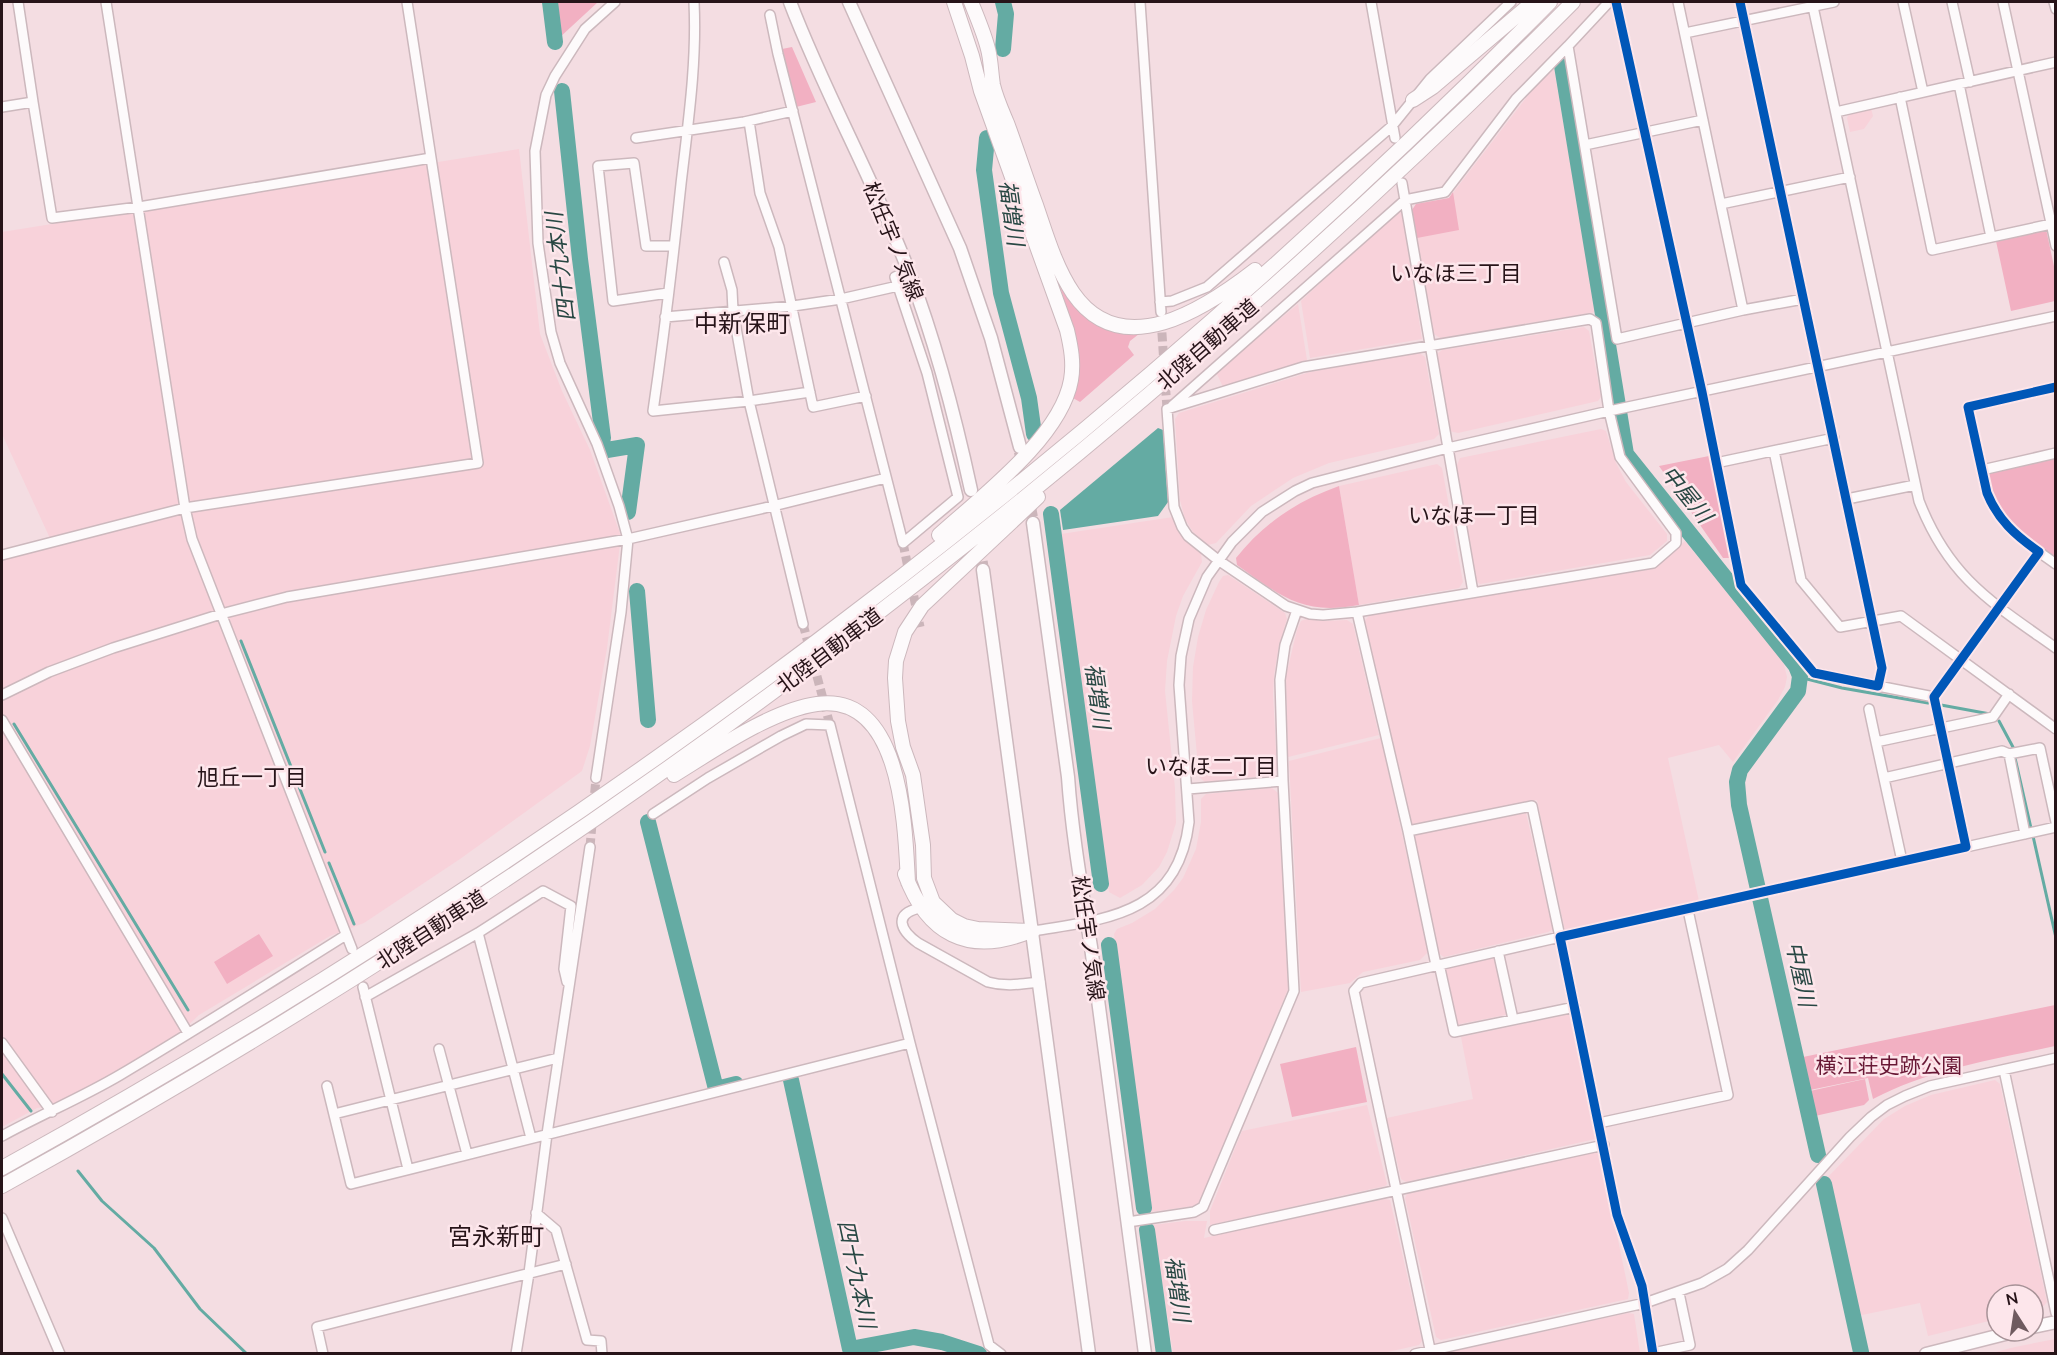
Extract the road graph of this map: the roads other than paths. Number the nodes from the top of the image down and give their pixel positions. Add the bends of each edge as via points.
1 (18, 2) edge
2 (106, 2) edge
3 (407, 2) edge
4 (615, 2) edge
5 (694, 2) edge
6 (790, 2) edge
7 (849, 2) edge
8 (945, 2) edge
9 (954, 2) edge
10 (963, 2) edge
11 (971, 2) edge
12 (1140, 2) edge
13 (1371, 2) edge
14 (1511, 2) edge
15 (1533, 2) edge
16 (1550, 2) edge
17 (1573, 2) edge
18 (1610, 2) edge
19 (1616, 2) edge
20 (1678, 2) edge
21 (1740, 2) edge
22 (1834, 2) edge
23 (1903, 2) edge
24 (1952, 2) edge
25 (2003, 2) edge
26 (2054, 2) edge
27 (1813, 4) edge
28 (2055, 9) edge
29 (770, 15) dead end
30 (1744, 20) junction
31 (1684, 33) junction
32 (1568, 46) junction
33 (2055, 63) edge
34 (2018, 71) junction
35 (1970, 82) junction
36 (1959, 84) junction
37 (987, 88) junction
38 (1923, 92) junction
39 (1900, 98) junction
40 (1413, 100) junction
41 (33, 102) junction
42 (2, 107) edge
43 (793, 111) junction
44 (1438, 112) junction
45 (1836, 112) junction
46 (1703, 120) junction
47 (749, 121) junction
48 (1392, 126) junction
49 (687, 131) junction
50 (1645, 132) junction
51 (636, 138) dead end
52 (1395, 138) dead end
53 (1585, 145) junction
54 (431, 158) junction
55 (1850, 177) junction
56 (1402, 183) dead end
57 (1780, 191) junction
58 (1405, 200) junction
59 (1721, 204) junction
60 (139, 207) junction
61 (2053, 224) edge
62 (1991, 237) junction
63 (674, 246) junction
64 (2055, 246) edge
65 (724, 262) dead end
66 (909, 271) junction
67 (898, 286) junction
68 (668, 293) junction
69 (841, 299) junction
70 (1803, 299) junction
71 (793, 306) junction
72 (1743, 310) junction
73 (733, 311) junction
74 (2055, 316) edge
75 (665, 317) junction
76 (1686, 324) junction
77 (1430, 345) junction
78 (1887, 353) junction
79 (1818, 368) junction
80 (2055, 387) edge
81 (810, 392) junction
82 (1702, 392) junction
83 (866, 396) junction
84 (749, 401) junction
85 (1167, 410) junction
86 (1611, 411) junction
87 (1119, 419) junction
88 (1834, 438) junction
89 (1020, 447) tunnel mouth
90 (1448, 448) junction
91 (1774, 451) junction
92 (2055, 453) edge
93 (1716, 463) junction
94 (1982, 470) junction
95 (886, 478) junction
96 (1915, 485) junction
97 (970, 490) dead end
98 (1847, 499) junction
99 (773, 506) junction
100 (185, 508) junction
101 (1033, 523) tunnel mouth
102 (628, 539) junction
103 (2038, 552) junction
104 (2, 555) edge
105 (1218, 560) junction
106 (2055, 564) edge
107 (983, 570) tunnel mouth
108 (1473, 592) junction
109 (1999, 608) junction
110 (1297, 610) junction
111 (1357, 612) junction
112 (221, 614) junction
113 (1872, 622) junction
114 (803, 624) tunnel mouth
115 (839, 624) junction
116 (2055, 648) edge
117 (1962, 660) junction
118 (1878, 686) junction
119 (2009, 694) junction
120 (2, 695) edge
121 (1934, 697) junction
122 (1869, 709) dead end
123 (2, 720) edge
124 (1940, 728) junction
125 (2055, 729) edge
126 (1876, 741) junction
127 (2009, 754) junction
128 (1948, 764) junction
129 (596, 778) tunnel mouth
130 (1884, 778) junction
131 (1283, 781) junction
132 (1188, 789) junction
133 (653, 814) dead end
134 (2055, 822) edge
135 (2055, 827) edge
136 (1408, 831) junction
137 (2025, 834) junction
138 (590, 847) tunnel mouth
139 (1966, 847) junction
140 (1902, 861) junction
141 (527, 866) junction
142 (921, 908) junction
143 (1688, 910) junction
144 (1087, 922) junction
145 (1033, 931) junction
146 (478, 933) junction
147 (346, 935) junction
148 (1560, 937) junction
149 (352, 949) dead end
150 (1498, 951) junction
151 (1438, 964) junction
152 (1040, 982) junction
153 (363, 987) dead end
154 (568, 989) junction
155 (365, 998) junction
156 (1575, 1007) junction
157 (1513, 1019) junction
158 (188, 1033) junction
159 (2, 1043) edge
160 (909, 1043) junction
161 (439, 1049) dead end
162 (558, 1058) junction
163 (2055, 1058) edge
164 (7, 1059) edge
165 (512, 1069) junction
166 (2004, 1070) junction
167 (448, 1085) junction
168 (327, 1086) dead end
169 (390, 1100) junction
170 (52, 1112) junction
171 (334, 1114) junction
172 (1599, 1123) junction
173 (547, 1134) junction
174 (2, 1136) edge
175 (531, 1138) junction
176 (1604, 1145) junction
177 (467, 1154) junction
178 (2, 1168) edge
179 (408, 1169) junction
180 (2, 1186) edge
181 (1396, 1190) junction
182 (536, 1213) junction
183 (2, 1218) edge
184 (1128, 1222) junction
185 (1214, 1230) dead end
186 (566, 1264) junction
187 (529, 1273) junction
188 (1680, 1293) junction
189 (1645, 1303) junction
190 (2055, 1313) edge
191 (1985, 1339) edge
192 (1430, 1352) edge
193 (60, 1353) edge
194 (323, 1353) edge
195 (516, 1353) edge
196 (602, 1353) edge
197 (1001, 1353) edge
198 (1089, 1353) edge
199 (1145, 1353) edge
200 (1415, 1353) edge
201 (1653, 1353) edge
202 (1926, 1353) edge

1 - 41 street
2 - 60 street
3 - 54 street
4 - 102 street via 585,29 546,95 535,151 535,193 551,332 560,363 597,444
5 - 49 street
6 - 66 main road, 松任宇ノ気線
7 - 89 main road via 960,248 991,338
8 - 37 highway via 965,60
9 - 37 highway
10 - 37 highway
11 - 37 highway via 988,50
12 - 48 street via 1160,307 1207,287
13 - 48 street
14 - 40 street
15 - 40 highway
16 - 44 highway, 北陸自動車道
17 - 87 highway, 北陸自動車道 via 1354,213
18 - 32 street
19 - 50 street
20 - 31 street
21 - 30 street
22 - 27 street
23 - 38 street
24 - 35 street
25 - 34 street
26 - 28 street
27 - 30 street
27 - 45 street
29 - 43 street
30 - 31 street
30 - 57 street
31 - 46 street
32 - 53 street
32 - 58 street via 1516,99 1445,192
33 - 34 street
34 - 35 street
34 - 61 street
35 - 36 street
36 - 38 street
36 - 62 street
37 - 44 highway via 1064,279 1085,307 1098,316 1112,323 1142,327 1171,322 1222,295
37 - 115 highway via 1067,330 1071,380 1061,409 1028,453
38 - 39 street
39 - 45 street
39 - 62 street via 1932,250
40 - 48 street
41 - 42 street
41 - 60 street via 52,218
43 - 47 street
43 - 69 street
44 - 115 highway, 北陸自動車道 via 1135,386
45 - 55 street
46 - 50 street
46 - 59 street
47 - 49 street
47 - 71 street via 760,193 779,247
48 - 52 street
49 - 51 street
49 - 63 street
50 - 53 street
50 - 76 street
53 - 76 street via 1617,339
54 - 60 street
54 - 100 street via 478,463
55 - 57 street
55 - 78 street
56 - 58 street
57 - 59 street
57 - 70 street
58 - 77 street
58 - 85 street
59 - 72 street
60 - 100 street
61 - 62 street
61 - 64 street
63 - 68 street
63 - 68 street via 646,246 634,163 598,166 613,301
65 - 73 street
66 - 67 street via 895,277
66 - 97 main road, 松任宇ノ気線 via 945,377
67 - 69 street
67 - 95 street via 927,373 958,497 903,543
68 - 75 street
69 - 71 street
69 - 83 street
70 - 72 street
70 - 79 street
71 - 73 street
71 - 81 street
72 - 76 street
73 - 75 street
73 - 84 street
74 - 78 street
75 - 84 street via 653,411
76 - 82 street
77 - 85 street via 1303,367
77 - 86 street via 1590,319 1596,323
77 - 90 street
78 - 79 street
78 - 96 street
79 - 82 street
79 - 88 street
80 - 94 street via 1968,407
81 - 83 street via 813,407
81 - 84 street
82 - 86 street
82 - 93 street
83 - 95 street
84 - 99 street
85 - 105 street via 1176,514 1188,536
86 - 90 street
86 - 108 street via 1620,457 1676,533 1676,543 1653,563
87 - 141 highway, 北陸自動車道 via 842,641
87 - 145 highway via 935,593 913,618 895,669 903,747 913,776 923,846 924,878 933,902 952,920 978,929
88 - 91 street
88 - 98 street
90 - 105 street via 1312,483 1295,491 1262,512
90 - 108 street
91 - 93 street
91 - 113 street via 1801,580 1840,627
92 - 94 street
93 - 118 street via 1741,585 1814,673
94 - 103 street via 1997,514
95 - 99 street
96 - 98 street
96 - 109 street via 1932,531 1949,560
98 - 113 street
99 - 102 street
99 - 114 street
100 - 104 street
100 - 112 street via 192,539
101 - 144 main road, 松任宇ノ気線
102 - 112 street via 287,597
102 - 129 street
103 - 106 street
103 - 109 street
105 - 110 street via 1277,601
105 - 132 street via 1197,597 1181,656 1179,699
107 - 145 main road
108 - 111 street
109 - 116 street
109 - 117 street
110 - 111 street via 1323,615
110 - 131 street via 1285,645 1280,680
111 - 136 street
112 - 120 street via 81,660
112 - 147 street
113 - 117 street via 1901,616
113 - 118 street via 1882,668
115 - 178 highway, 北陸自動車道 via 597,800 439,906 226,1038
117 - 119 street
117 - 121 street
118 - 121 street
119 - 124 street via 1993,717
119 - 125 street
121 - 124 street
122 - 126 street
123 - 158 street
124 - 126 street
124 - 128 street
126 - 130 street
127 - 128 street via 2002,751
127 - 134 street via 2040,747
127 - 137 street
128 - 130 street
128 - 139 street
130 - 140 street
131 - 132 street
131 - 184 street via 1294,991 1203,1207 1194,1212
132 - 144 street via 1185,844 1162,886 1136,907
133 - 160 street via 781,736 806,724 830,725
135 - 137 street
136 - 148 street via 1532,806
136 - 151 street
137 - 139 street
138 - 154 street
139 - 140 street
140 - 143 street
141 - 142 highway via 753,729 800,708 831,703 855,711 875,727 887,751 897,850
141 - 180 highway, 北陸自動車道 via 297,1013
142 - 145 highway via 940,927 963,939 1010,939
142 - 152 street via 909,910 902,921 908,936 918,943 988,982 1012,986
143 - 148 street
143 - 172 street via 1728,1095
144 - 145 street
144 - 184 main road, 松任宇ノ気線
145 - 152 main road
146 - 154 street via 543,891 571,906 564,969
146 - 155 street
146 - 165 street
147 - 149 street
147 - 158 street
148 - 150 street
148 - 156 street
150 - 151 street
150 - 157 street
151 - 157 street via 1454,1032
151 - 181 street via 1360,983 1354,991
152 - 198 main road
153 - 155 street
154 - 162 street
155 - 169 street
156 - 157 street
156 - 172 street
158 - 170 street
159 - 164 street
160 - 173 street
160 - 197 street via 989,1345
161 - 167 street
162 - 165 street
162 - 173 street
163 - 166 street
164 - 170 street
165 - 167 street
165 - 175 street
166 - 188 street via 1930,1086 1887,1105 1851,1137 1748,1250 1727,1269
166 - 190 street
167 - 169 street
167 - 177 street
168 - 171 street
169 - 171 street
169 - 179 street
170 - 174 street
171 - 179 street via 351,1184
172 - 176 street
173 - 175 street
173 - 182 street
175 - 177 street
176 - 181 street
176 - 189 street via 1617,1215
177 - 179 street
181 - 185 street
181 - 192 street
182 - 186 street via 556,1230
182 - 187 street
183 - 193 street
184 - 199 main road, 松任宇ノ気線
186 - 187 street
186 - 196 street via 587,1340 601,1341
187 - 194 street via 317,1327
187 - 195 street
188 - 189 street
188 - 201 street via 1690,1345
189 - 192 street
189 - 201 street
191 - 202 main road
192 - 200 street

